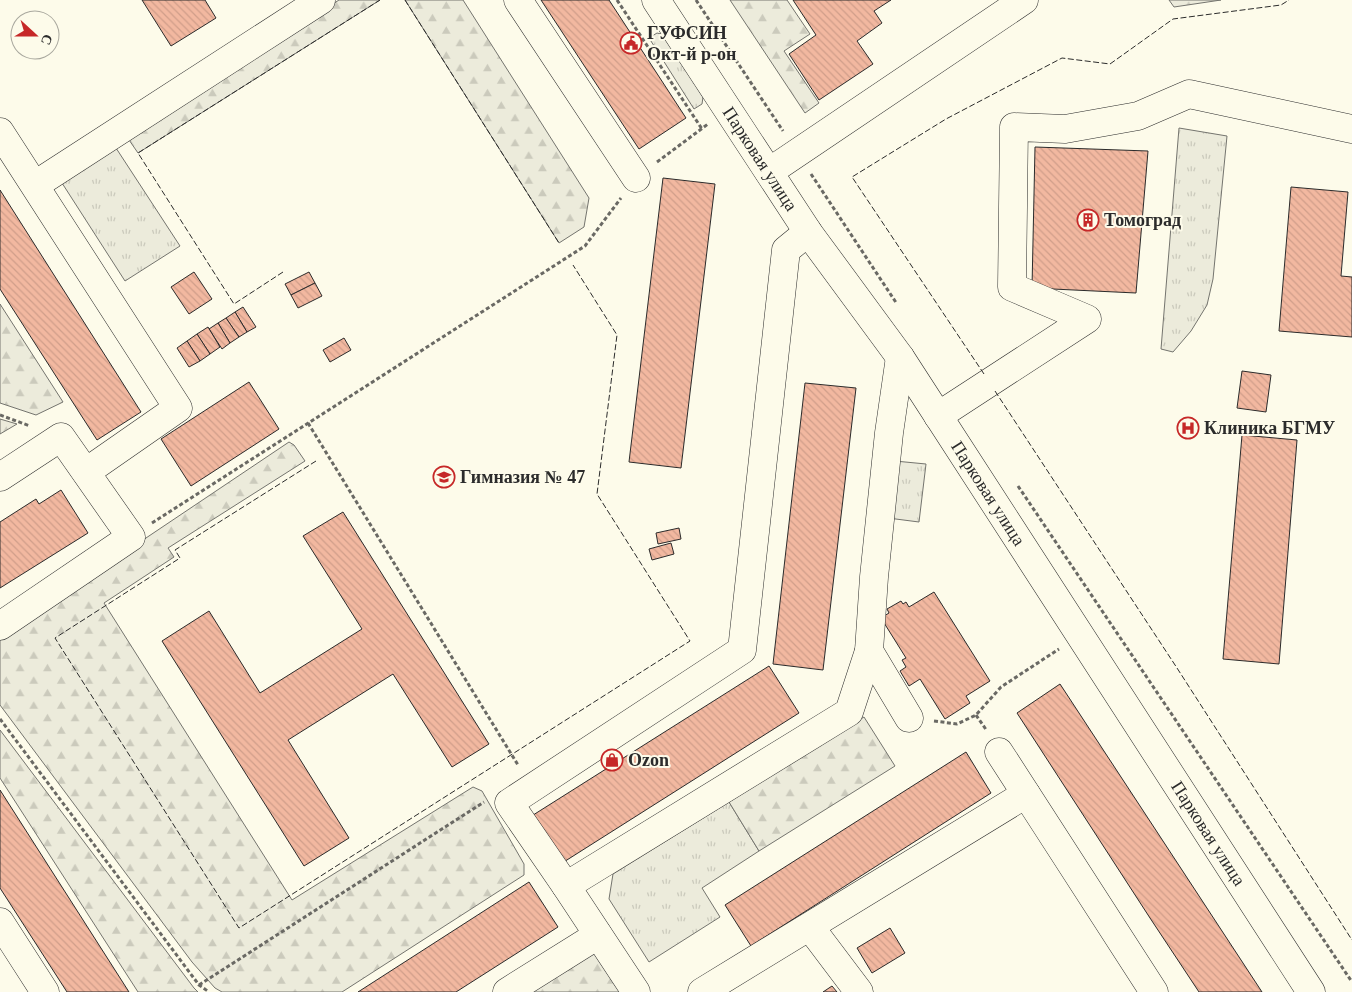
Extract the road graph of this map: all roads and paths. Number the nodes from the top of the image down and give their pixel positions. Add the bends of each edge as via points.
1 (321, 0) edge
2 (518, 0) edge
3 (617, 0) edge
4 (696, 0) edge
5 (1024, 0) edge
6 (662, 2) edge
7 (728, 110) junction
8 (702, 129) junction
9 (1352, 129) edge
10 (0, 132) edge
11 (797, 153) junction
12 (769, 172) junction
13 (636, 178) junction
14 (34, 185) junction
15 (808, 232) junction
16 (900, 309) dead end
17 (900, 357) junction
18 (938, 416) junction
19 (308, 423) junction
20 (86, 472) junction
21 (0, 477) edge
22 (1016, 483) dead end
23 (131, 537) junction
24 (0, 626) edge
25 (1080, 635) junction
26 (869, 651) junction
27 (910, 718) joint
28 (0, 719) edge
29 (999, 752) dead end
30 (511, 754) dead end
31 (1026, 794) junction
32 (491, 797) dead end
33 (566, 886) junction
34 (0, 922) edge
35 (810, 927) junction
36 (598, 935) junction
37 (1352, 982) edge
38 (199, 985) junction
39 (45, 992) edge
40 (209, 992) edge
41 (507, 992) edge
42 (636, 992) edge
43 (702, 992) edge
44 (859, 992) edge
45 (1154, 992) edge
46 (1311, 992) edge

1 - 14 street
2 - 13 street
3 - 8 path
4 - 11 path
5 - 11 street
6 - 7 street, Парковая улица
7 - 8 path
7 - 12 street, Парковая улица
8 - 13 path
9 - 18 street via 1189,94 1138,116 1065,129 1014,127 1012,288 1087,319
10 - 14 street
11 - 12 street
11 - 16 path
12 - 15 street, Парковая улица
13 - 19 path via 585,246
14 - 20 street via 178,408
15 - 17 street, Парковая улица
15 - 33 street via 786,250 742,650 509,803
17 - 18 street, Парковая улица
17 - 26 street via 888,433
18 - 25 street, Парковая улица
19 - 23 path
19 - 30 path
20 - 21 street via 61,437
20 - 23 street
22 - 37 path
23 - 24 street
25 - 27 path via 1001,687 976,715 957,724
25 - 46 street, Парковая улица
26 - 27 street
26 - 33 street via 849,712
28 - 38 path
29 - 31 street
31 - 35 street
31 - 45 street
32 - 38 path
33 - 36 street
34 - 39 street
35 - 43 street
35 - 44 street
36 - 41 street
36 - 42 street
38 - 40 path

